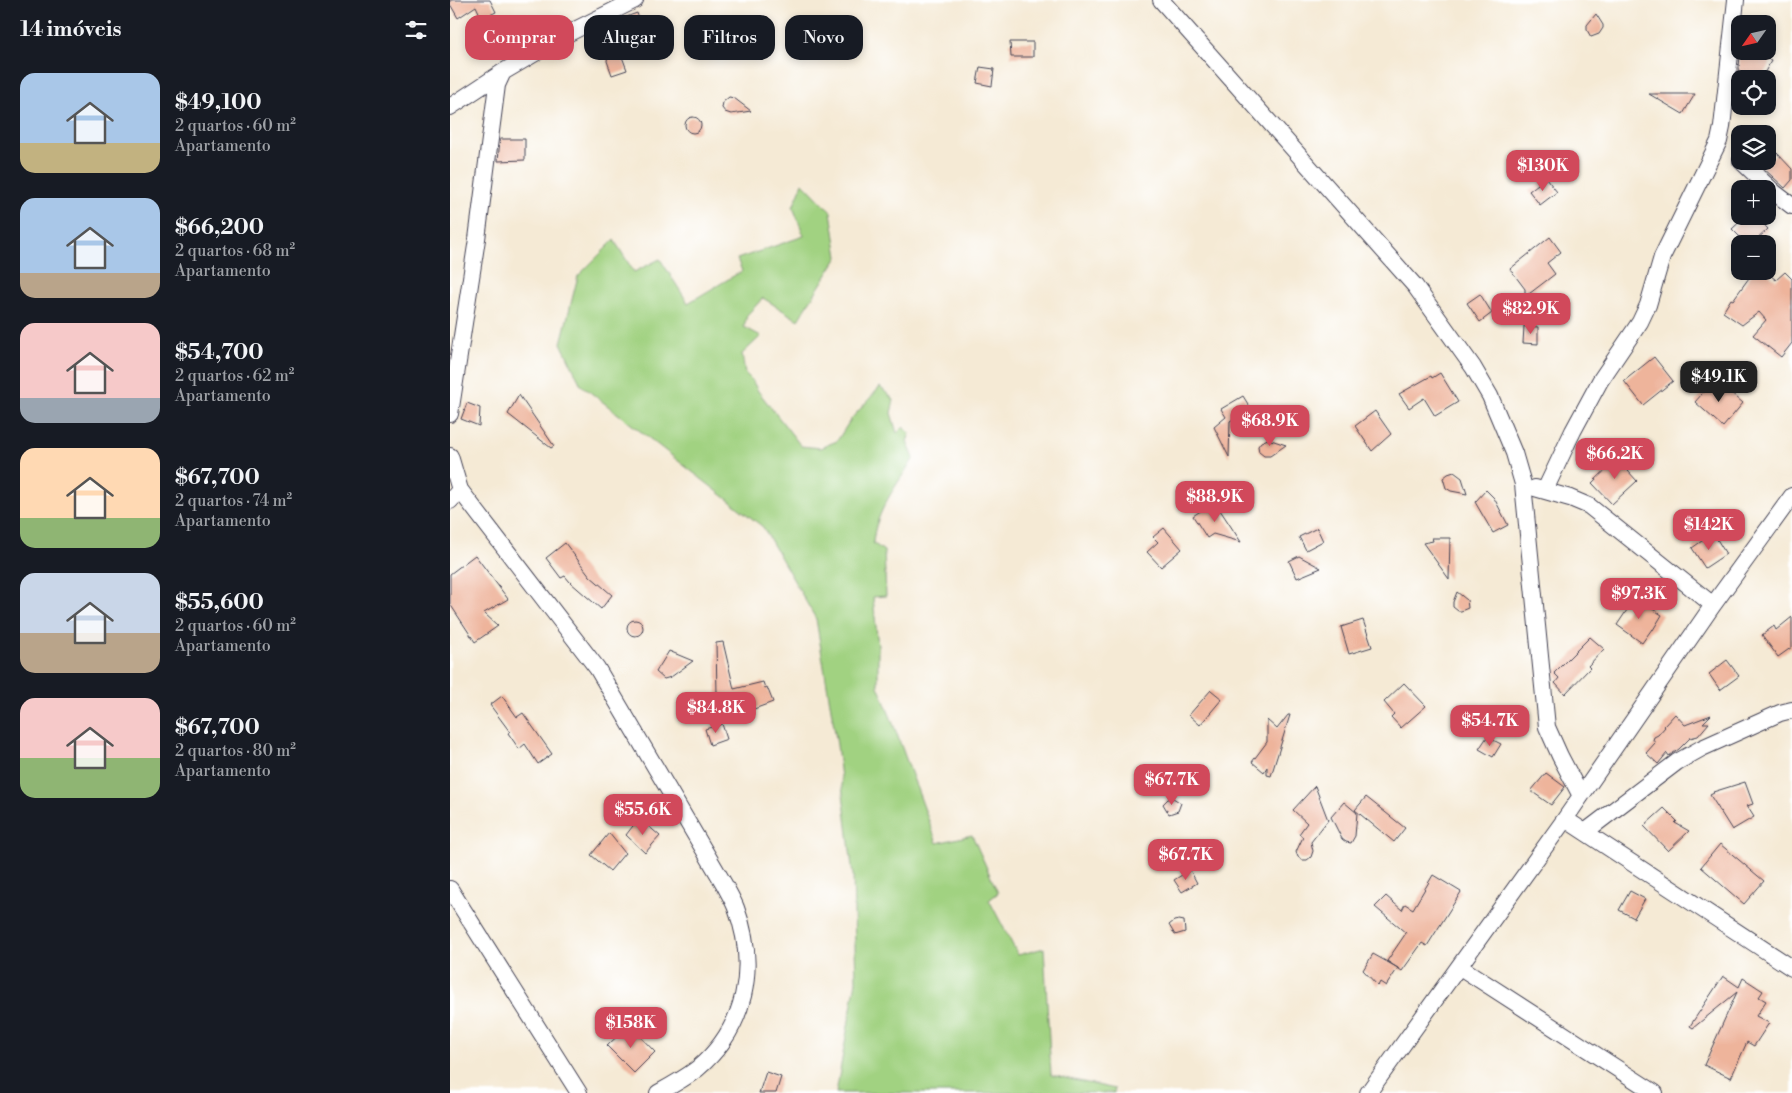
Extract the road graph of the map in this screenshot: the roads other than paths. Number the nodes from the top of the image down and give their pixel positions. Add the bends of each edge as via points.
1 (635, 0) edge
2 (1162, 0) edge
3 (1736, 0) edge
4 (503, 72) junction
5 (450, 107) edge
6 (1719, 141) junction
7 (1731, 152) edge
8 (1750, 170) edge
9 (1792, 206) edge
10 (450, 414) edge
11 (450, 456) edge
12 (1524, 484) junction
13 (1544, 490) junction
14 (455, 496) edge
15 (1792, 496) edge
16 (1713, 605) junction
17 (1792, 710) edge
18 (1581, 796) junction
19 (1565, 819) junction
20 (1585, 832) junction
21 (450, 889) edge
22 (1460, 967) junction
23 (1792, 968) edge
24 (579, 1093) edge
25 (658, 1093) edge
26 (1368, 1093) edge
27 (1655, 1093) edge

1 - 4 street
2 - 12 street via 1415,286 1490,396
3 - 6 street
4 - 5 street
4 - 10 street via 497,85
6 - 7 street
6 - 13 street via 1662,257 1640,322 1600,381
8 - 9 street
11 - 14 street
12 - 13 street
12 - 18 street via 1547,727
13 - 16 street via 1590,506
14 - 25 street via 576,639 596,668 736,908 745,940 747,968 744,996 734,1025 722,1044 697,1069
15 - 16 street
16 - 18 street
17 - 20 street via 1677,762
18 - 19 street
19 - 20 street
19 - 22 street
20 - 23 street
21 - 24 street
22 - 26 street
22 - 27 street

